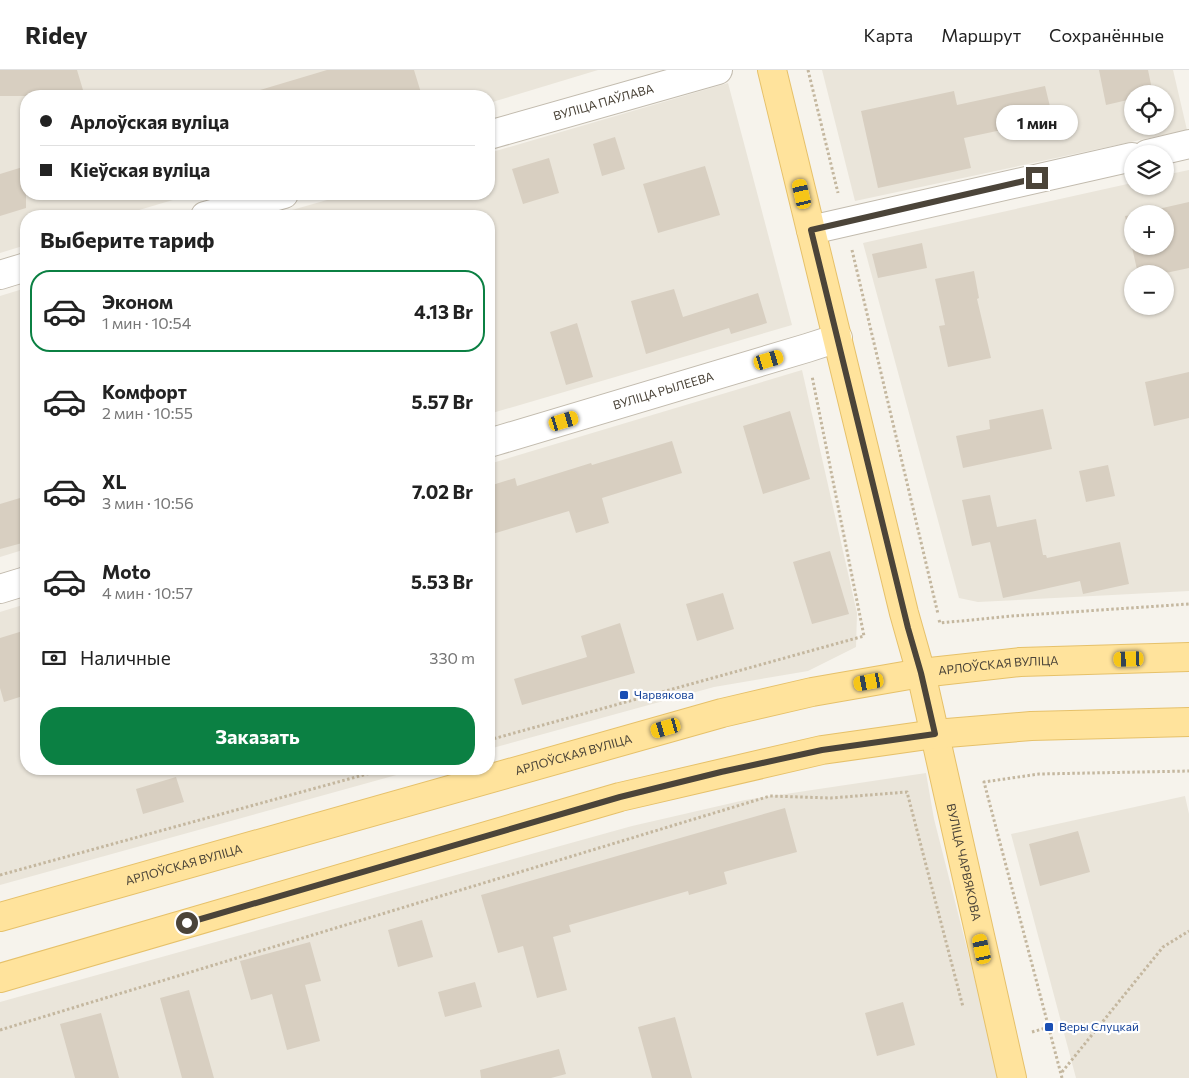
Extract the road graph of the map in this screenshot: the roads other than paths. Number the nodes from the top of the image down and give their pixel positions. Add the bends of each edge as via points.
1 (718, 70) edge
2 (772, 70) edge
3 (495, 133) edge
4 (1189, 144) edge
5 (1174, 148) edge
6 (1124, 159) edge
7 (262, 200) edge
8 (227, 210) edge
9 (811, 230) junction
10 (20, 269) edge
11 (0, 275) edge
12 (838, 338) junction
13 (495, 441) edge
14 (20, 583) edge
15 (0, 589) edge
16 (1189, 657) edge
17 (921, 673) junction
18 (1189, 722) edge
19 (935, 734) junction
20 (0, 917) edge
21 (0, 978) edge
22 (1012, 1078) edge

1 - 3 street, ВУЛІЦА ПАЎЛАВА
2 - 9 main road, ВУЛІЦА ЧАРВЯКОВА
4 - 5 street
6 - 9 street
7 - 8 street
9 - 12 main road, ВУЛІЦА ЧАРВЯКОВА
10 - 11 street
12 - 13 street, ВУЛІЦА РЫЛЕЕВА
12 - 17 main road, ВУЛІЦА ЧАРВЯКОВА
14 - 15 street
16 - 17 main road, АРЛОЎСКАЯ ВУЛІЦА via 1020,662
17 - 19 main road, ВУЛІЦА ЧАРВЯКОВА
17 - 20 main road, АРЛОЎСКАЯ ВУЛІЦА via 812,692 722,713
18 - 19 main road via 1031,726
19 - 21 main road via 822,750 620,797
19 - 22 main road, ВУЛІЦА ЧАРВЯКОВА

